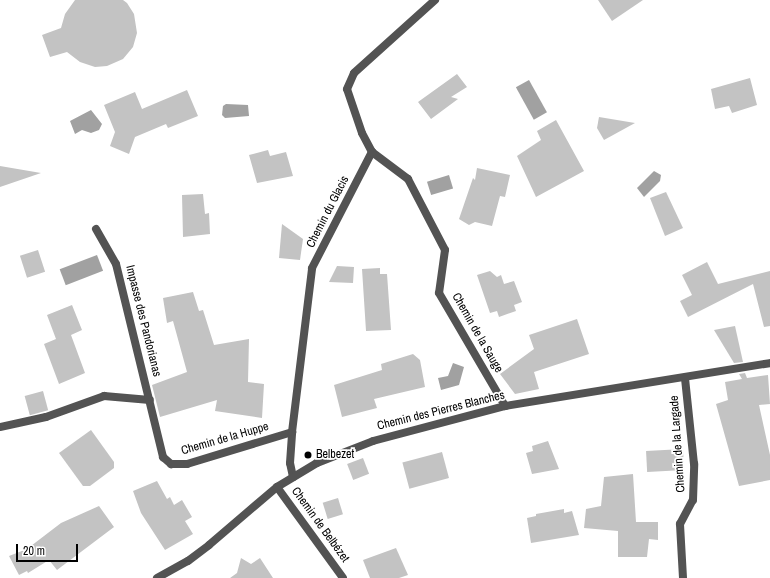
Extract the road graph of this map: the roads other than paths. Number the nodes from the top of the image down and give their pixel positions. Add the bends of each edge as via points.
1 (435, 0) edge
2 (372, 152) junction
3 (96, 229) dead end
4 (770, 363) edge
5 (685, 378) junction
6 (150, 400) junction
7 (505, 406) junction
8 (0, 427) edge
9 (292, 432) junction
10 (293, 477) junction
11 (277, 487) junction
12 (157, 578) edge
13 (343, 578) edge
14 (683, 578) edge

1 - 2 street via 354,73 347,90 362,133
2 - 7 street, Chemin de la Sauge via 408,179 445,250 439,293
2 - 9 street, Chemin du Glacis via 312,268
3 - 6 street, Impasse des Pandorianas via 116,264
4 - 5 street, Chemin des Pierres Blanches
5 - 7 street, Chemin des Pierres Blanches
5 - 14 street, Chemin de la Largade via 694,464 694,500 680,524
6 - 8 street via 104,396 46,416
6 - 9 street, Chemin de la Huppe via 162,457 171,464 187,464
7 - 10 street, Chemin des Pierres Blanches via 373,440 317,463
9 - 10 street, Chemin du Glacis via 290,463
10 - 11 street, Chemin des Pierres Blanches
11 - 12 street, Chemin des Pierres Blanches via 188,561
11 - 13 street, Chemin de Belbézet

